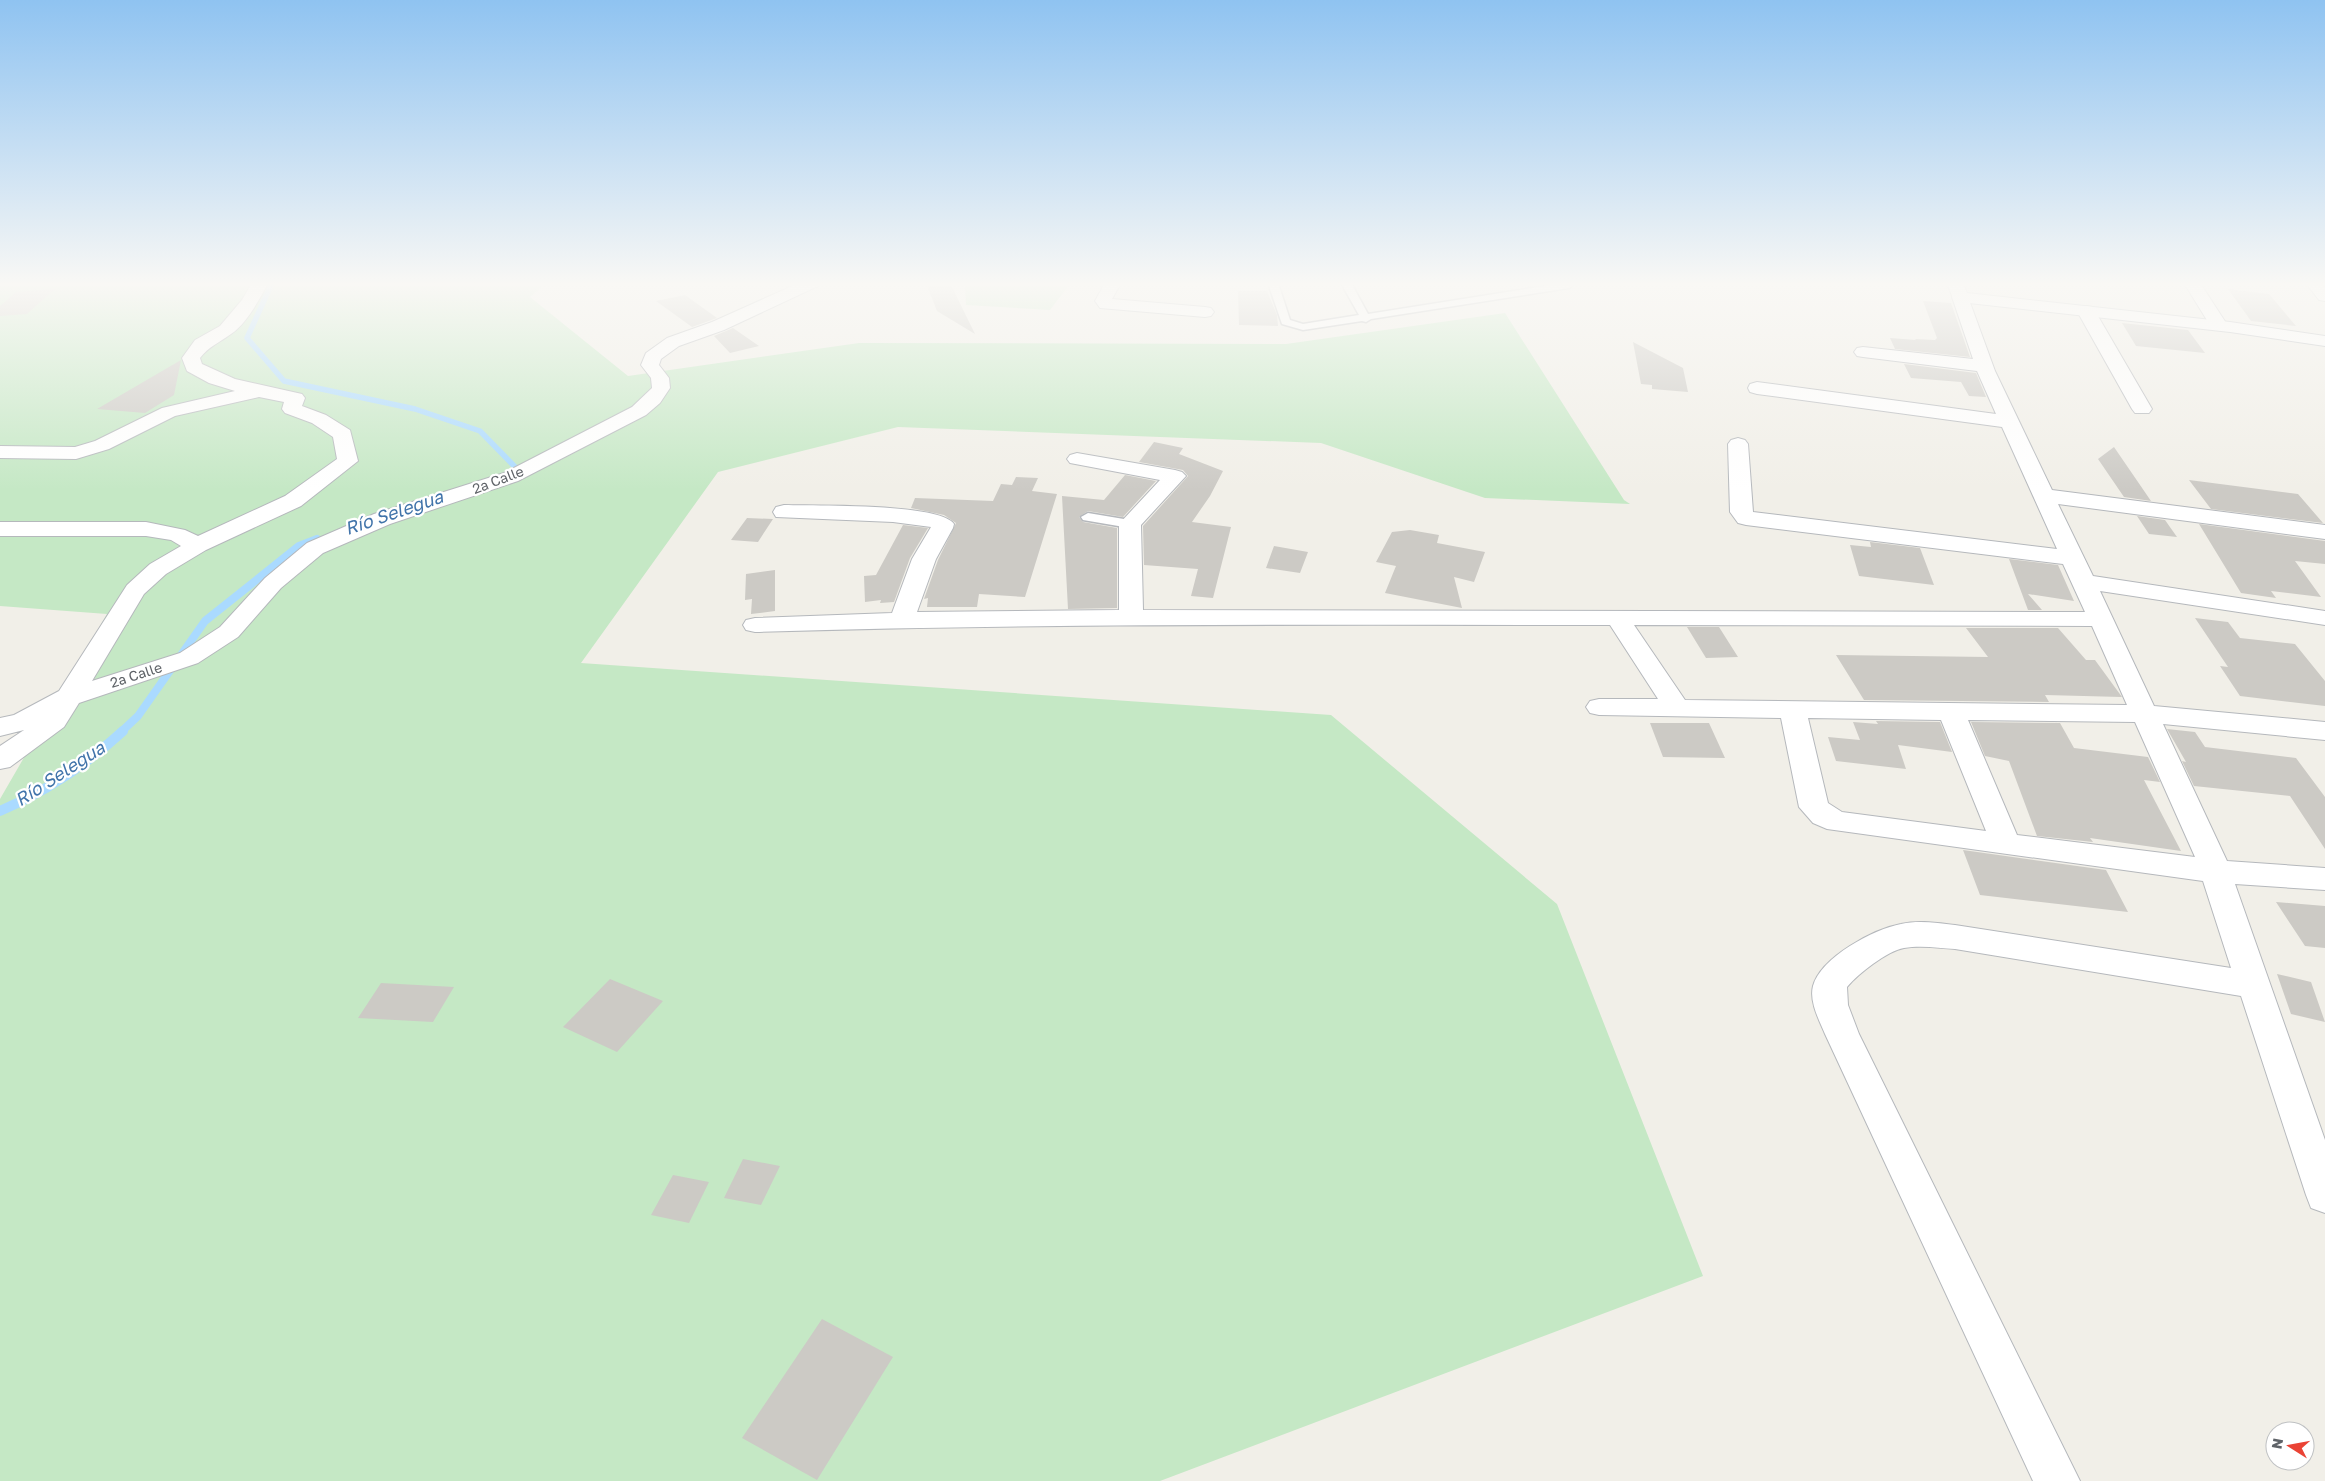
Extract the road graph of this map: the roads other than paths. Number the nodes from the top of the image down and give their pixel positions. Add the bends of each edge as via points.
1 (195, 352) edge
2 (659, 352) edge
3 (1863, 352) dead end
4 (1979, 352) edge
5 (2109, 352) edge
6 (1984, 366) junction
7 (1758, 388) dead end
8 (258, 392) junction
9 (2142, 409) dead end
10 (2010, 422) junction
11 (1738, 444) dead end
12 (0, 452) edge
13 (1077, 459) dead end
14 (2043, 496) junction
15 (784, 512) dead end
16 (1088, 517) dead end
17 (1130, 524) junction
18 (0, 529) edge
19 (2325, 532) edge
20 (198, 545) junction
21 (2072, 558) junction
22 (2084, 582) junction
23 (1131, 617) junction
24 (1617, 618) junction
25 (2325, 618) edge
26 (902, 620) junction
27 (2100, 620) junction
28 (754, 625) dead end
29 (69, 697) junction
30 (1599, 707) dead end
31 (1677, 708) junction
32 (1794, 710) junction
33 (1952, 712) junction
34 (2145, 714) junction
35 (0, 727) edge
36 (2325, 731) edge
37 (0, 760) edge
38 (2006, 843) junction
39 (2216, 871) junction
40 (2325, 879) edge
41 (2254, 986) junction
42 (2325, 1196) edge
43 (2057, 1481) edge

1 - 8 street via 191,358 193,367 204,375
2 - 29 street, 2a Calle via 652,357 650,365 660,378 661,388 639,411 511,477 382,519 315,548 274,583 229,632 189,658
3 - 6 street
4 - 6 street
5 - 9 street
6 - 10 street
7 - 10 street
8 - 12 street via 169,412 76,454
8 - 20 street via 295,398 292,409 343,434 348,462 294,500
10 - 14 street
11 - 21 street via 1741,512 1746,518
13 - 17 street via 1175,476
14 - 19 street
14 - 21 street
15 - 26 street via 932,518 943,524 924,559
16 - 17 lane
17 - 23 street
18 - 20 street via 146,529 177,535
20 - 29 street via 158,569 135,590
21 - 22 street
22 - 25 street
22 - 27 street
23 - 24 street
23 - 26 street
24 - 27 street
24 - 31 street
26 - 28 street
27 - 34 street
29 - 35 street, 2a Calle via 23,721
29 - 37 street via 54,721
30 - 31 street
31 - 32 street
32 - 33 street
32 - 38 street via 1814,807 1823,816 1837,822
33 - 34 street
33 - 38 street
34 - 36 street
34 - 39 street
38 - 39 street
39 - 40 street
39 - 41 street
41 - 42 street
41 - 43 street via 1956,937 1927,936 1894,937 1839,972 1830,984 1830,1003 1842,1034

